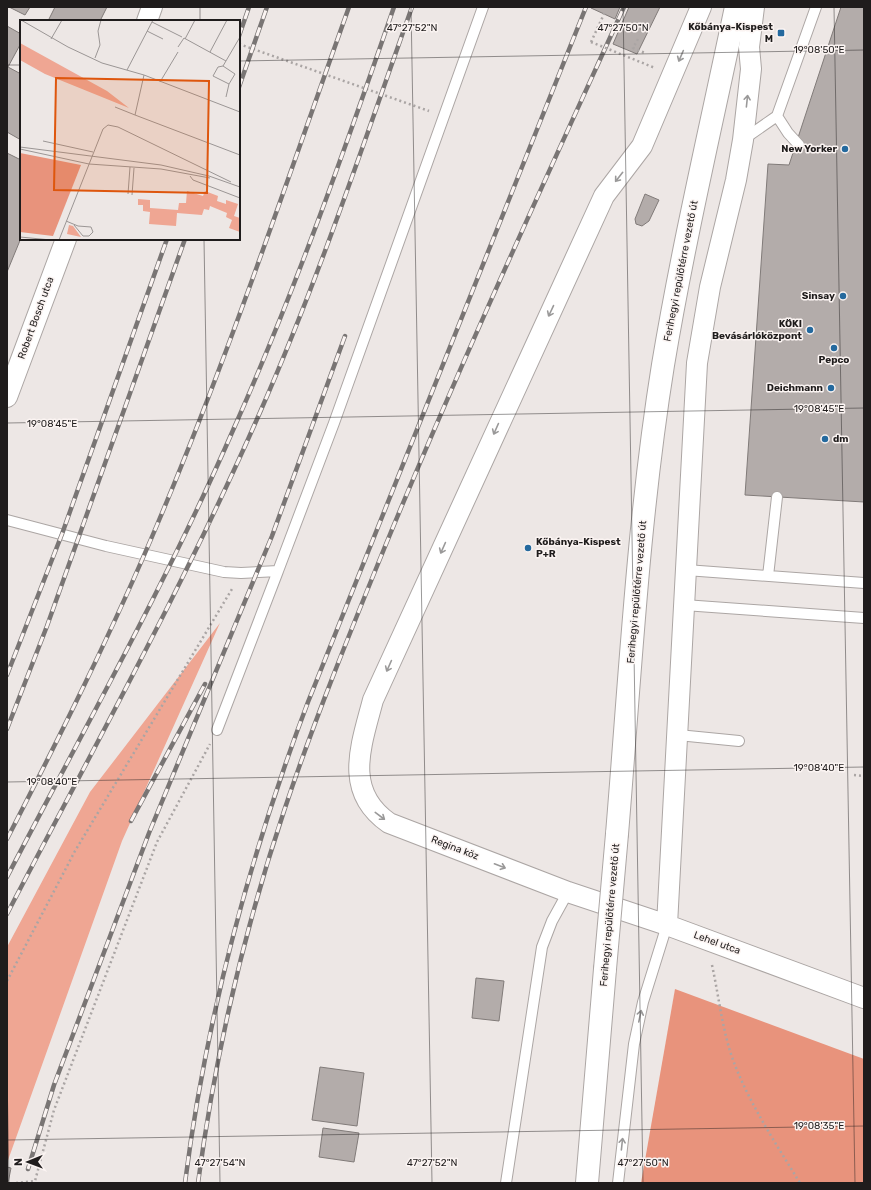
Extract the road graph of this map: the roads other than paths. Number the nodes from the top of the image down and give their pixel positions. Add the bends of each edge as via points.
1 (152, 7) edge
2 (483, 7) edge
3 (702, 7) edge
4 (736, 7) edge
5 (754, 7) edge
6 (816, 7) edge
7 (147, 20) edge
8 (777, 116) junction
9 (743, 140) junction
10 (798, 145) dead end
11 (66, 240) edge
12 (9, 384) edge
13 (777, 497) dead end
14 (7, 520) edge
15 (278, 570) junction
16 (686, 570) junction
17 (768, 576) junction
18 (864, 583) edge
19 (684, 605) junction
20 (864, 618) edge
21 (217, 730) road end
22 (678, 735) junction
23 (739, 741) dead end
24 (568, 892) junction
25 (667, 925) junction
26 (864, 998) edge
27 (506, 1183) edge
28 (587, 1183) edge
29 (618, 1183) edge

1 - 7 street
2 - 15 lane
3 -> 24 street, Regina köz via 642,146 604,196 373,700 359,766 360,784 366,800 375,813 389,823
4 - 28 main road, Ferihegyi repülőtérre vezető út, bridge via 663,366 643,514
9 -> 5 street via 751,69 749,48
6 - 8 lane
8 - 9 lane
8 - 10 lane
9 - 16 street via 710,287 697,363
11 - 12 street, Robert Bosch utca
13 - 17 lane
14 - 15 lane via 106,546 224,572
15 - 21 lane
16 - 17 lane
16 - 19 street
17 - 18 lane
19 - 20 lane
19 - 22 street
22 - 23 lane
22 - 25 street
24 - 25 street, Lehel utca
24 - 27 lane via 542,947
25 - 26 street, Lehel utca
29 -> 25 lane via 634,1044 643,1002

